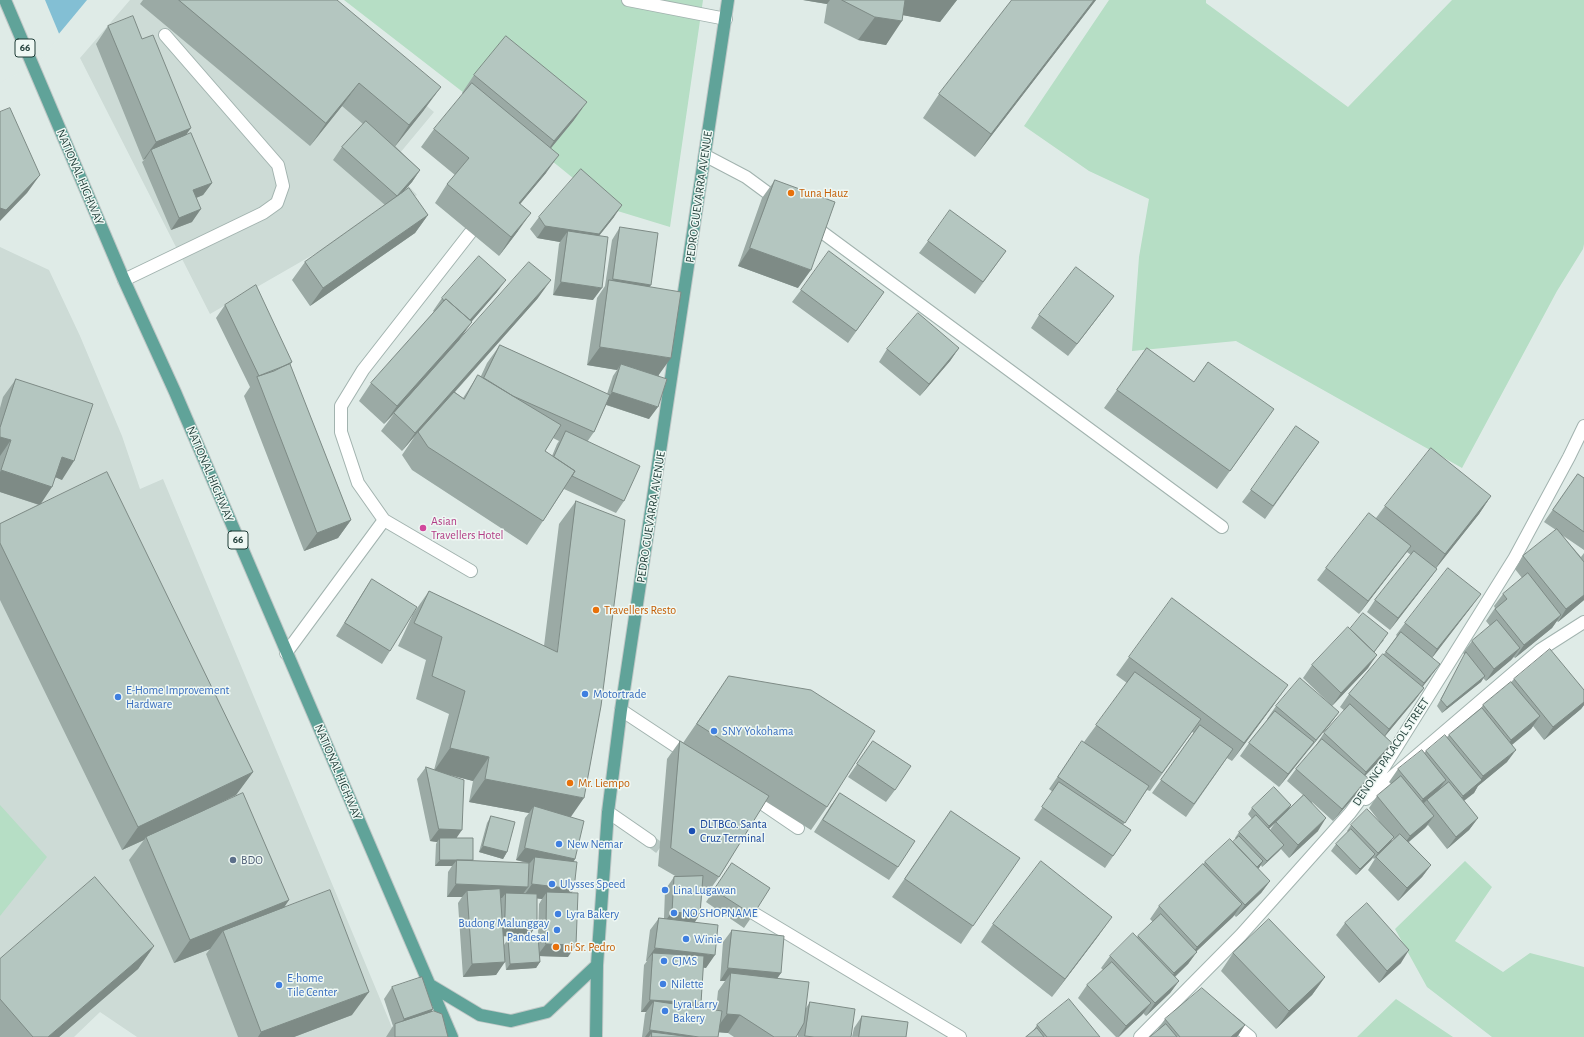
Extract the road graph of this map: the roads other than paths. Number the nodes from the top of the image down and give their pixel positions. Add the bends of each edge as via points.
1 (5, 0) edge
2 (628, 0) edge
3 (728, 0) edge
4 (726, 19) junction
5 (165, 35) dead end
6 (706, 156) junction
7 (791, 210) edge
8 (804, 219) edge
9 (470, 233) dead end
10 (124, 280) junction
11 (1584, 426) edge
12 (384, 520) junction
13 (1222, 527) dead end
14 (471, 571) dead end
15 (1584, 622) edge
16 (1540, 650) junction
17 (286, 653) junction
18 (1550, 661) edge
19 (621, 710) junction
20 (700, 762) edge
21 (739, 789) edge
22 (608, 812) junction
23 (1350, 813) junction
24 (798, 828) dead end
25 (650, 841) tunnel mouth
26 (729, 899) edge
27 (597, 965) junction
28 (430, 985) junction
29 (1220, 1012) edge
30 (452, 1037) edge
31 (596, 1037) edge
32 (960, 1037) edge
33 (1140, 1037) edge
34 (1250, 1037) edge

1 - 10 main road, NATIONAL HIGHWAY / 66
2 - 4 street
3 - 4 main road, PEDRO GUEVARRA AVENUE
4 - 6 main road, PEDRO GUEVARRA AVENUE
5 - 10 street via 278,165 283,186 277,203 263,213
6 - 7 street via 746,177
6 - 19 main road, PEDRO GUEVARRA AVENUE
8 - 13 street
9 - 12 street via 363,370 341,406 341,432 358,483
10 - 17 main road, NATIONAL HIGHWAY / 66 via 178,399
11 - 23 street, DENONG PALACOL STREET via 1570,457 1514,559 1384,767
12 - 14 street
12 - 17 street
15 - 16 street
16 - 18 street
16 - 23 street
17 - 28 main road, NATIONAL HIGHWAY / 66
19 - 20 street
19 - 22 main road, PEDRO GUEVARRA AVENUE
21 - 24 street
22 - 25 street
22 - 27 main road, PEDRO GUEVARRA AVENUE
23 - 33 street, DENONG PALACOL STREET via 1193,990
26 - 32 street
27 - 28 main road via 547,1012 511,1021 480,1015
27 - 31 main road, PEDRO GUEVARRA AVENUE
28 - 30 main road, NATIONAL HIGHWAY / 66
29 - 34 street

